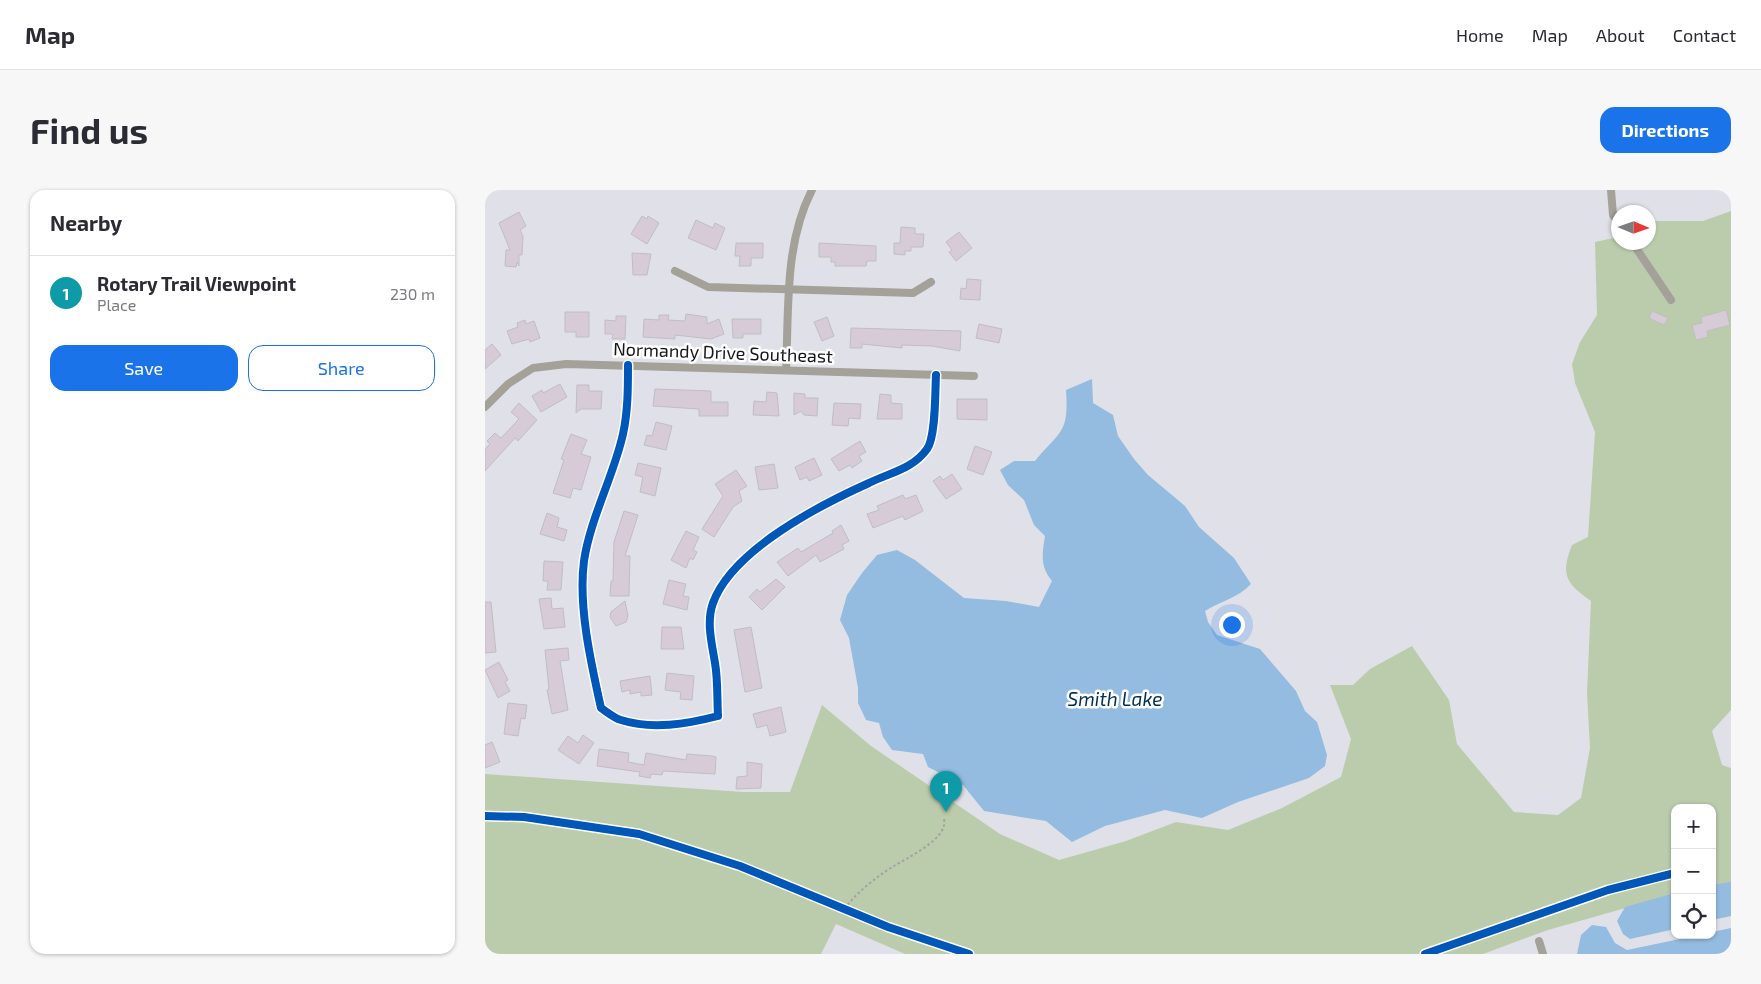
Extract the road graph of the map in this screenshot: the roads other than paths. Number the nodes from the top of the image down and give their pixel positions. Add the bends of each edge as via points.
1 (812, 190) edge
2 (1611, 190) edge
3 (1612, 205) edge
4 (1637, 250) edge
5 (675, 271) dead end
6 (931, 282) dead end
7 (790, 289) junction
8 (1671, 300) dead end
9 (628, 366) junction
10 (786, 370) junction
11 (936, 374) junction
12 (974, 376) dead end
13 (485, 407) edge
14 (1539, 941) dead end
15 (1543, 954) edge

1 - 7 street via 801,211
2 - 3 street
4 - 8 street
5 - 7 street via 708,287
6 - 7 street via 913,293
7 - 10 street
9 - 10 street, Normandy Drive Southeast
9 - 11 street via 628,401 623,434 585,560 583,599 601,708 620,720 650,726 691,723 718,716 711,629 713,604 730,575 748,554 831,500 906,468 928,449 935,416
9 - 13 street, Normandy Drive Southeast via 566,364 533,368 508,384
10 - 11 street, Normandy Drive Southeast
11 - 12 street, Normandy Drive Southeast
14 - 15 street

